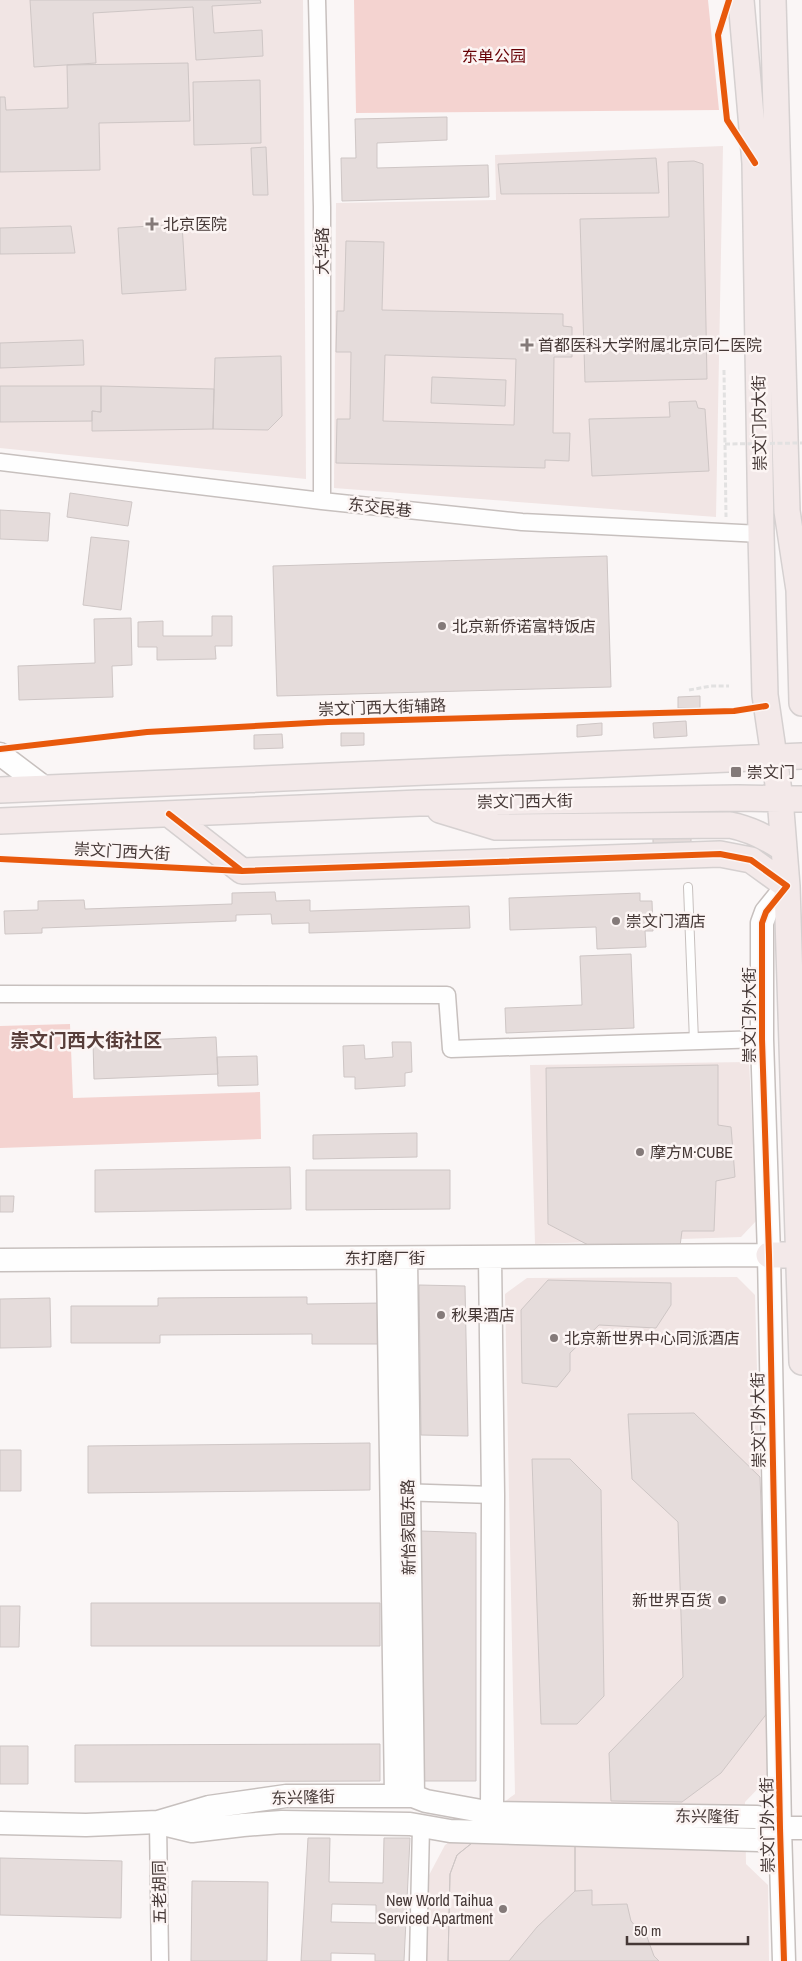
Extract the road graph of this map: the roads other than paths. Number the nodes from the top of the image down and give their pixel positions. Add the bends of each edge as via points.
1 (317, 0) edge
2 (741, 0) edge
3 (773, 0) edge
4 (0, 462) edge
5 (322, 501) junction
6 (761, 534) junction
7 (802, 703) edge
8 (0, 754) edge
9 (774, 756) junction
10 (802, 756) edge
11 (44, 788) junction
12 (0, 790) edge
13 (791, 799) edge
14 (419, 803) junction
15 (169, 814) junction
16 (0, 820) edge
17 (784, 849) junction
18 (787, 886) junction
19 (688, 887) dead end
20 (0, 994) edge
21 (762, 1039) junction
22 (694, 1041) junction
23 (769, 1255) junction
24 (799, 1255) junction
25 (490, 1257) junction
26 (397, 1258) junction
27 (0, 1260) edge
28 (802, 1362) edge
29 (399, 1492) junction
30 (493, 1495) junction
31 (404, 1796) junction
32 (492, 1813) junction
33 (158, 1822) junction
34 (0, 1823) edge
35 (422, 1826) junction
36 (791, 1828) edge
37 (160, 1961) edge
38 (418, 1961) edge
39 (784, 1961) edge

1 - 5 street, 大华路 via 322,207
2 - 6 main road, 崇文门内大街 via 755,163
3 - 7 main road, 崇文门内大街 via 787,511 799,590
4 - 5 street, 东交民巷
5 - 6 street, 东交民巷 via 522,522
6 - 9 main road, 崇文门内大街 via 765,695
8 - 11 street
9 - 10 main road, 崇文门西大街
9 - 11 main road, 崇文门西大街
9 - 13 main road
11 - 12 main road, 崇文门西大街
13 - 14 main road, 崇文门西大街
13 - 17 main road
14 - 15 main road, 崇文门西大街
14 - 17 main road via 496,827 730,825 741,827
15 - 16 main road, 崇文门西大街
15 - 18 main road via 242,870 720,854 751,860
17 - 18 main road
18 - 21 street, 崇文门外大街 via 766,912 762,923
18 - 24 main road
19 - 22 lane
20 - 22 street via 446,995 451,1048
21 - 22 street
21 - 23 street, 崇文门外大街
23 - 24 main road
23 - 25 street, 东打磨厂街
23 - 36 street, 崇文门外大街
24 - 28 main road
25 - 26 street, 东打磨厂街
25 - 30 street
26 - 27 street, 东打磨厂街
26 - 29 street, 新怡家园东路
29 - 30 street
29 - 31 street, 新怡家园东路
30 - 32 street
31 - 32 street, 东兴隆街
31 - 33 street, 东兴隆街 via 286,1796 209,1807
32 - 36 street, 东兴隆街 via 757,1817
33 - 34 street, 东兴隆街 via 86,1825
33 - 35 street, 东兴隆街 via 192,1831 282,1822
33 - 37 street, 五老胡同
35 - 36 street, 东兴隆街 via 450,1831 759,1840
35 - 38 street
36 - 39 street, 崇文门外大街

